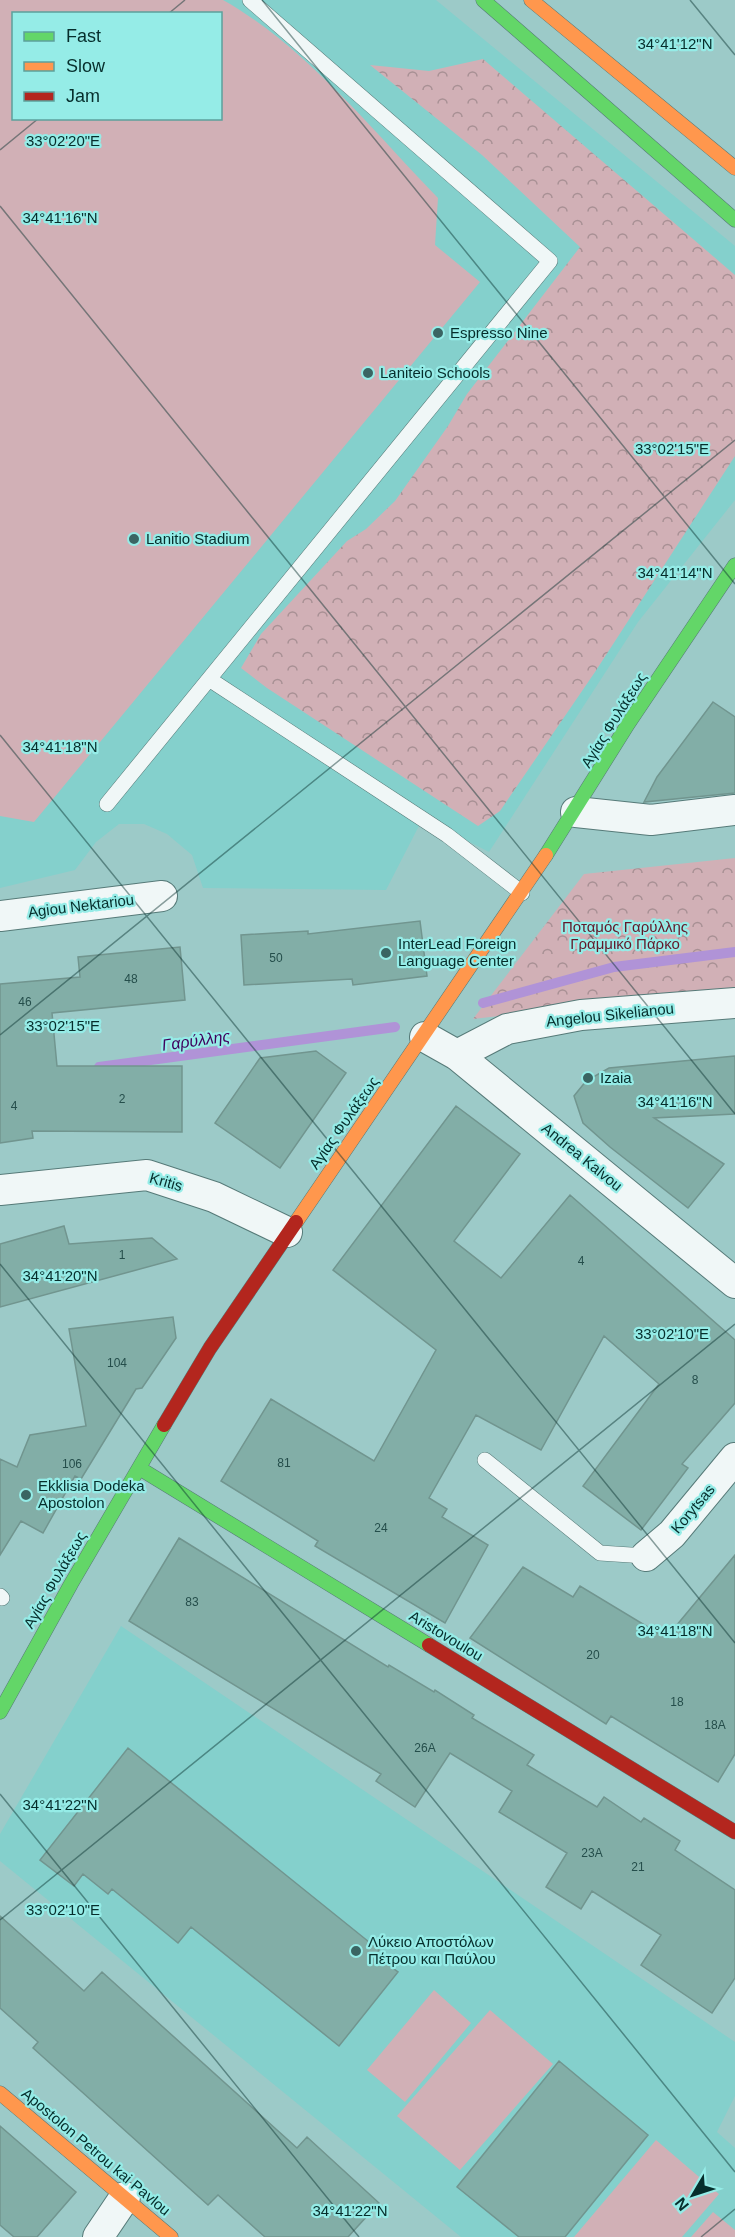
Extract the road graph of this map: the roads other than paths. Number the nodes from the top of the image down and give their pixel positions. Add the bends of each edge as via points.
1 (250, 0) edge
2 (483, 0) edge
3 (531, 0) edge
4 (560, 0) edge
5 (550, 16) junction
6 (735, 168) edge
7 (735, 220) edge
8 (735, 565) edge
9 (209, 679) junction
10 (107, 804) dead end
11 (735, 810) edge
12 (576, 812) junction
13 (522, 893) junction
14 (162, 896) dead end
15 (0, 916) edge
16 (735, 1003) edge
17 (425, 1037) junction
18 (457, 1055) junction
19 (0, 1190) edge
20 (287, 1232) junction
21 (735, 1283) edge
22 (735, 1458) edge
23 (485, 1460) dead end
24 (139, 1468) junction
25 (646, 1556) joint
26 (0, 1712) edge
27 (735, 1832) edge
28 (0, 2093) edge
29 (124, 2197) junction
30 (98, 2237) edge
31 (171, 2237) edge

1 - 9 lane via 550,261
2 - 7 main road
3 - 5 main road
4 - 5 lane
5 - 6 main road
8 - 12 main road, Αγίας Φυλάξεως via 628,724
9 - 10 lane
9 - 13 lane via 447,835
11 - 12 street via 651,820
12 - 13 main road, Αγίας Φυλάξεως
13 - 17 main road, Αγίας Φυλάξεως
14 - 15 street, Agiou Nektariou
16 - 18 street, Angelou Sikelianou via 581,1015 507,1029
17 - 18 street, Andrea Kalvou
17 - 20 main road, Αγίας Φυλάξεως
18 - 21 street, Andrea Kalvou
19 - 20 street, Kritis via 147,1175 214,1197
20 - 24 main road, Αγίας Φυλάξεως via 210,1348
22 - 25 street, Korytsas via 672,1534
23 - 25 lane via 600,1553
24 - 26 main road, Αγίας Φυλάξεως
24 - 27 main road, Aristovoulou
28 - 29 main road, Apostolon Petrou kai Pavlou
29 - 30 street
29 - 31 main road, Apostolon Petrou kai Pavlou

